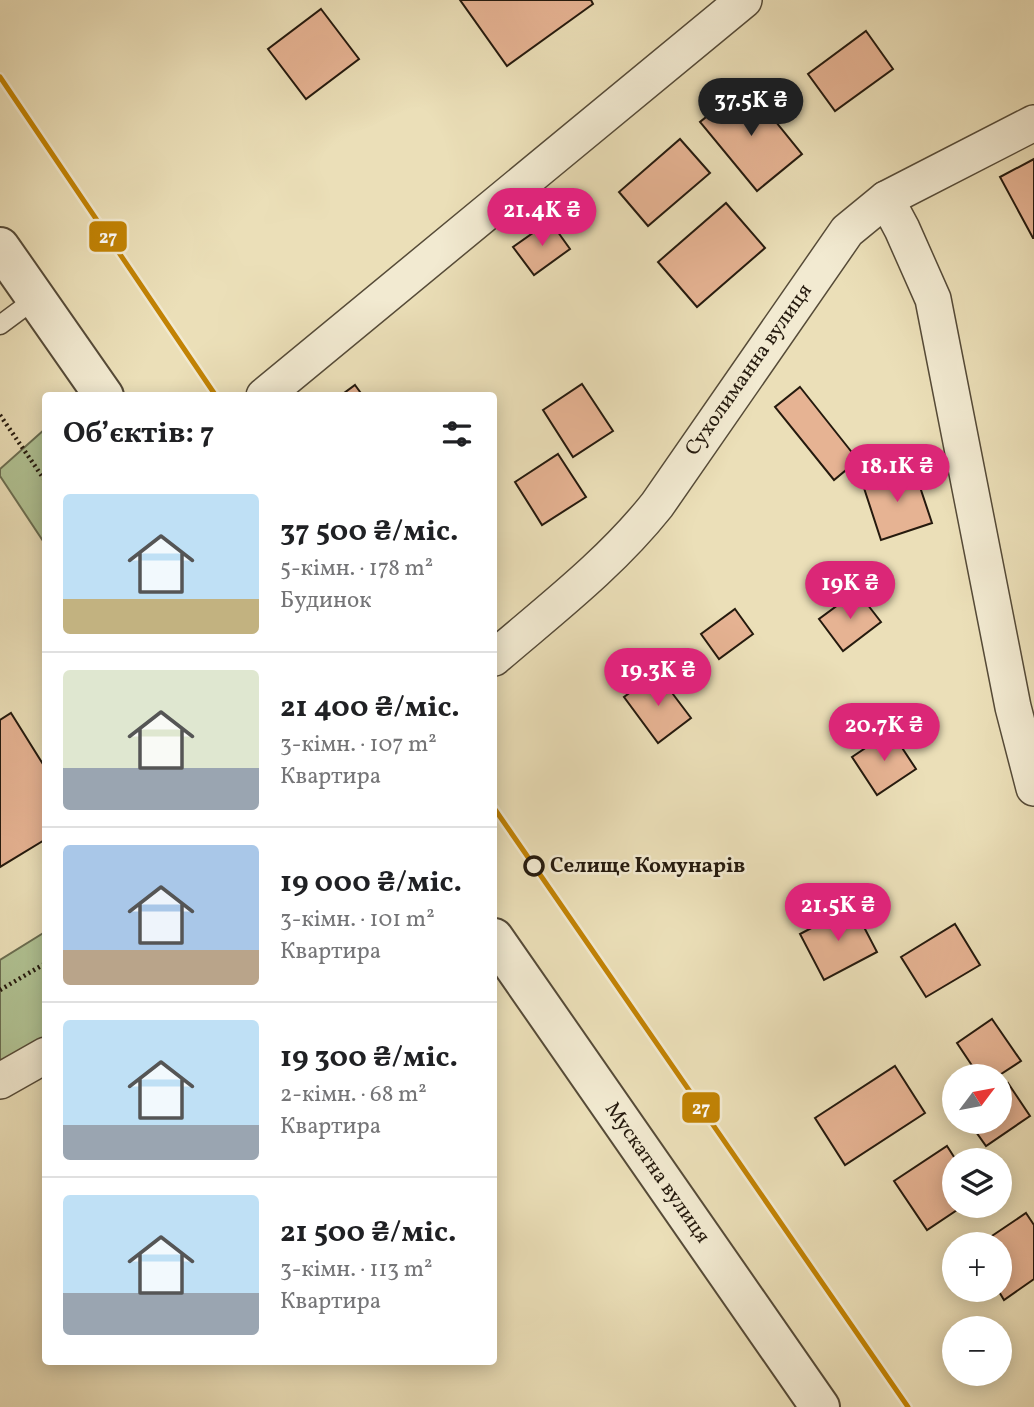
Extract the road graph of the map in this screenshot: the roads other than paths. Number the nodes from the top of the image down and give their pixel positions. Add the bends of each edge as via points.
1 (744, 0) edge
2 (1034, 123) edge
3 (886, 199) junction
4 (0, 247) edge
5 (35, 299) junction
6 (0, 325) edge
7 (101, 392) edge
8 (269, 392) edge
9 (497, 655) edge
10 (1034, 788) edge
11 (497, 942) edge
12 (42, 1057) edge
13 (0, 1082) edge
14 (820, 1407) edge

1 - 8 street
2 - 3 street, Сухолиманна вулиця
3 - 9 street, Сухолиманна вулиця via 847,231 633,535
3 - 10 street via 933,299 1013,707
4 - 5 street
5 - 6 lane
5 - 7 street
11 - 14 street, Мускатна вулиця
12 - 13 street

